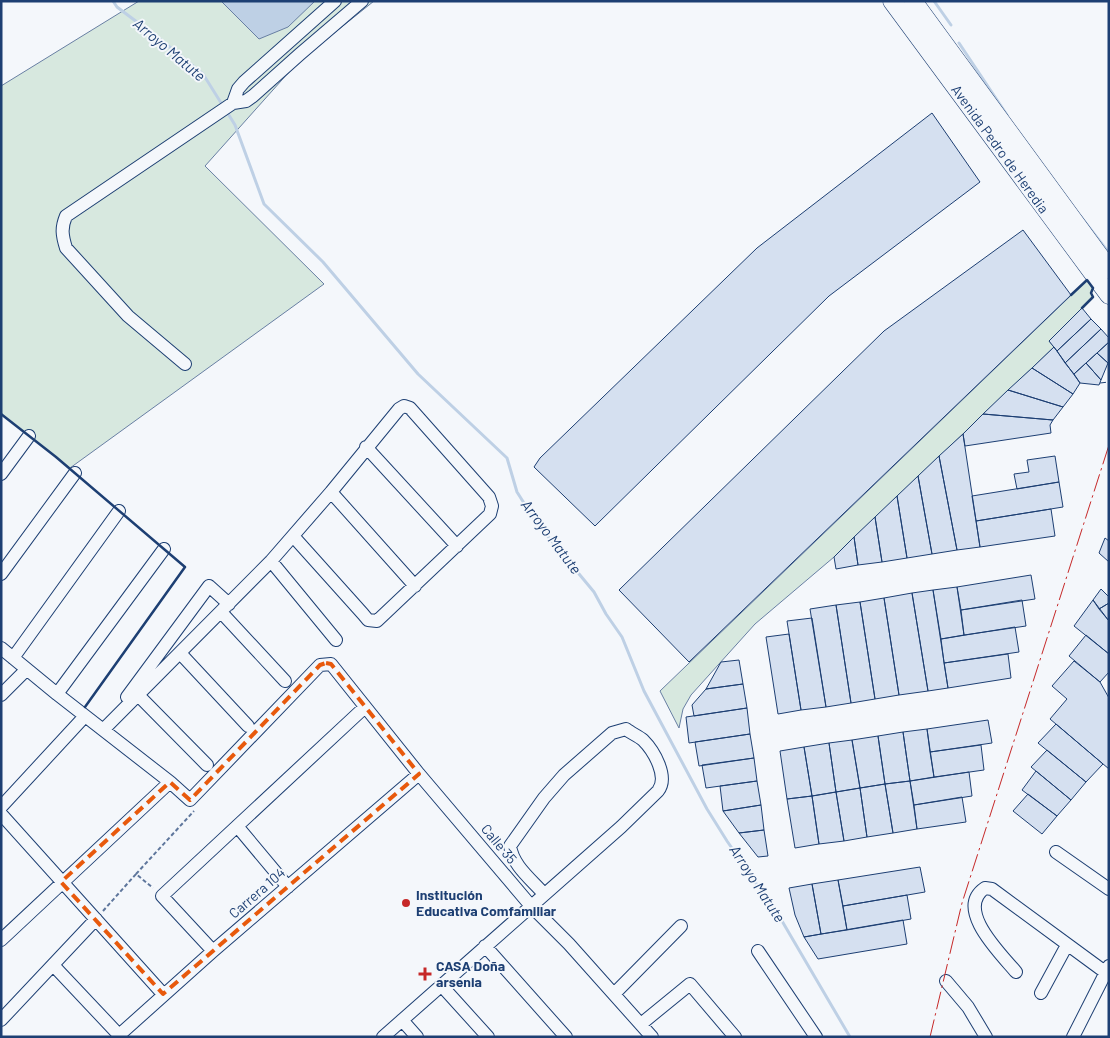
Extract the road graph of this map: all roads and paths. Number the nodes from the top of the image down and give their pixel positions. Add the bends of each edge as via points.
1 (335, 1) edge
2 (362, 1) edge
3 (892, 1) edge
4 (913, 1) edge
5 (231, 105) junction
6 (1109, 269) edge
7 (1109, 295) edge
8 (185, 364) dead end
9 (29, 436) dead end
10 (366, 447) junction
11 (75, 473) dead end
12 (1, 474) edge
13 (331, 492) junction
14 (119, 511) dead end
15 (293, 536) junction
16 (457, 546) junction
17 (164, 549) dead end
18 (271, 562) junction
19 (1, 574) edge
20 (415, 586) junction
21 (225, 608) junction
22 (336, 640) dead end
23 (1, 648) edge
24 (180, 653) junction
25 (13, 658) junction
26 (26, 670) junction
27 (285, 681) dead end
28 (57, 694) junction
29 (1, 695) edge
30 (138, 695) junction
31 (365, 707) junction
32 (86, 716) junction
33 (248, 726) dead end
34 (104, 729) junction
35 (207, 766) dead end
36 (419, 774) junction
37 (170, 782) junction
38 (190, 800) junction
39 (1, 807) edge
40 (1, 814) edge
41 (236, 826) junction
42 (1056, 852) dead end
43 (136, 874) junction
44 (61, 882) junction
45 (288, 886) junction
46 (1109, 890) edge
47 (544, 894) junction
48 (162, 896) junction
49 (531, 906) junction
50 (96, 919) junction
51 (680, 926) dead end
52 (1, 940) edge
53 (1067, 944) junction
54 (485, 946) junction
55 (213, 950) junction
56 (758, 951) dead end
57 (53, 965) junction
58 (1107, 969) edge
59 (1016, 972) dead end
60 (946, 981) dead end
61 (441, 985) junction
62 (164, 994) junction
63 (614, 994) junction
64 (1041, 994) dead end
65 (1, 1020) edge
66 (402, 1020) junction
67 (641, 1024) junction
68 (118, 1036) edge
69 (383, 1037) edge
70 (417, 1037) edge
71 (488, 1037) edge
72 (566, 1037) edge
73 (652, 1037) edge
74 (735, 1037) edge
75 (816, 1037) edge
76 (986, 1037) edge
77 (1074, 1037) edge

1 - 5 street via 244,82
2 - 5 street via 253,96
3 - 7 highway, Avenida Pedro de Heredia
4 - 6 highway, Avenida Pedro de Heredia
5 - 8 street via 66,216 62,226 66,248 72,255 128,316
9 - 12 street
10 - 13 street
10 - 16 street
10 - 16 street via 399,409 404,406 410,408 489,497 490,514
11 - 19 street
13 - 15 street
13 - 20 street
14 - 25 street
15 - 18 street
15 - 20 street via 368,620 377,621
16 - 20 street
17 - 28 street
18 - 21 street
18 - 22 street
21 - 24 street
21 - 27 street
21 - 34 street via 209,586
23 - 25 street
24 - 30 street
24 - 33 street
25 - 26 street
26 - 28 street
26 - 29 street
28 - 32 street
30 - 34 street
30 - 35 street
31 - 36 street, Calle 35
31 - 38 street, Calle 35 via 331,664 320,664
31 - 41 street
32 - 34 street
32 - 39 street
34 - 37 street
36 - 45 street, Carrera 104
36 - 49 street, Calle 35
37 - 38 street
37 - 44 street
38 - 43 path via 197,807
40 - 44 street
41 - 45 street
41 - 48 street
42 - 46 street
43 - 48 path
43 - 50 path
44 - 50 street
44 - 52 street
45 - 55 street, Carrera 104
47 - 47 street via 517,865 511,856 510,846 564,775 612,733 626,729 643,740 656,757 661,786 621,827
47 - 49 street
48 - 55 street
49 - 54 street
49 - 63 street, Calle 35
50 - 57 street
50 - 62 street
51 - 63 street
53 - 58 street
53 - 59 street via 992,889 985,888 978,892 976,917 984,933
53 - 64 street
54 - 61 street
54 - 72 street
55 - 62 street, Carrera 104
56 - 75 street
57 - 65 street
57 - 68 street
58 - 77 street
60 - 76 street via 968,1007
61 - 66 street
61 - 71 street
62 - 68 street, Carrera 104
63 - 67 street, Calle 35
66 - 69 street
66 - 70 street
67 - 73 street, Calle 35
67 - 74 street via 690,984

